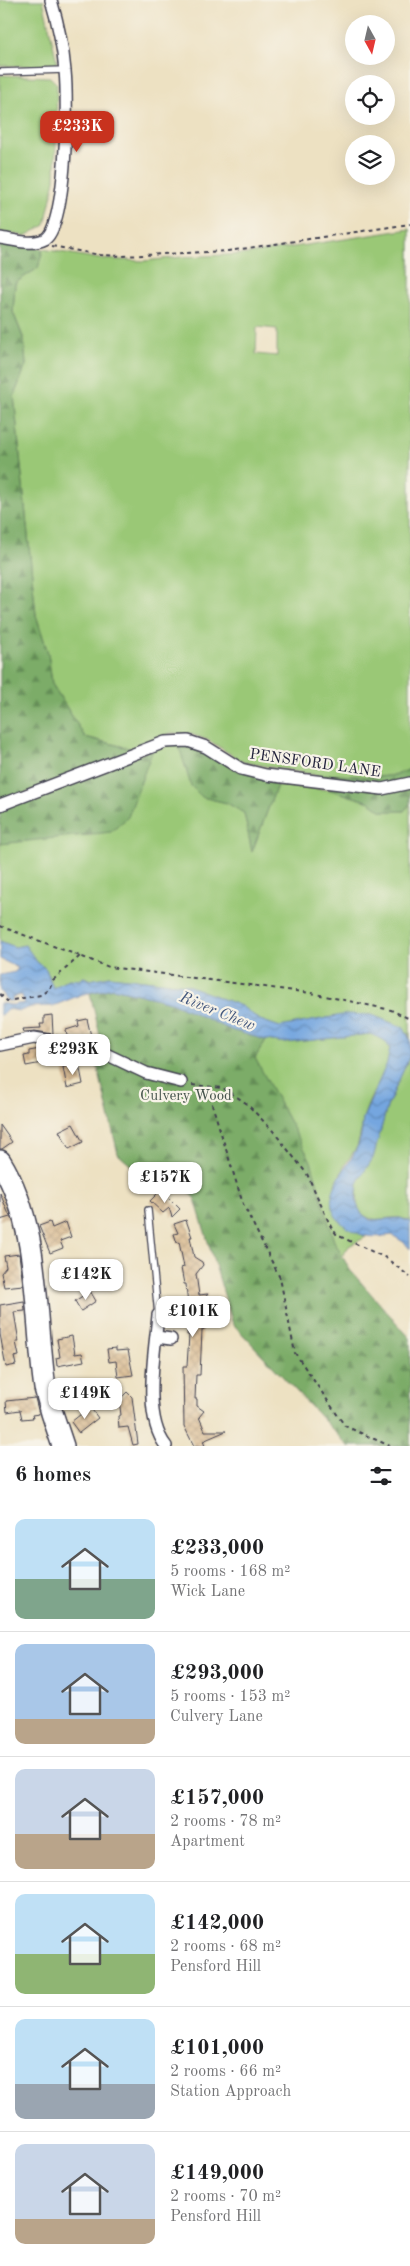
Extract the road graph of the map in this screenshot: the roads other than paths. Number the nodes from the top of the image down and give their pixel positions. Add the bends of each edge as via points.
1 (51, 0) edge
2 (65, 70) junction
3 (0, 72) edge
4 (0, 238) edge
5 (410, 783) edge
6 (0, 805) edge
7 (0, 1045) edge
8 (181, 1082) road end
9 (0, 1161) edge
10 (148, 1210) dead end
11 (158, 1315) joint
12 (157, 1337) junction
13 (171, 1339) dead end
14 (63, 1446) edge
15 (166, 1446) edge

1 - 2 street
2 - 3 lane
2 - 4 street via 67,100 62,190 52,232 45,238 28,242
5 - 6 street, PENSFORD LANE via 382,789 266,775 241,769 188,740 166,742
7 - 8 street via 34,1038 92,1048 146,1073
9 - 14 highway via 25,1225 45,1388
10 - 11 lane
11 - 12 street
12 - 13 street
12 - 15 street via 152,1399 154,1421

